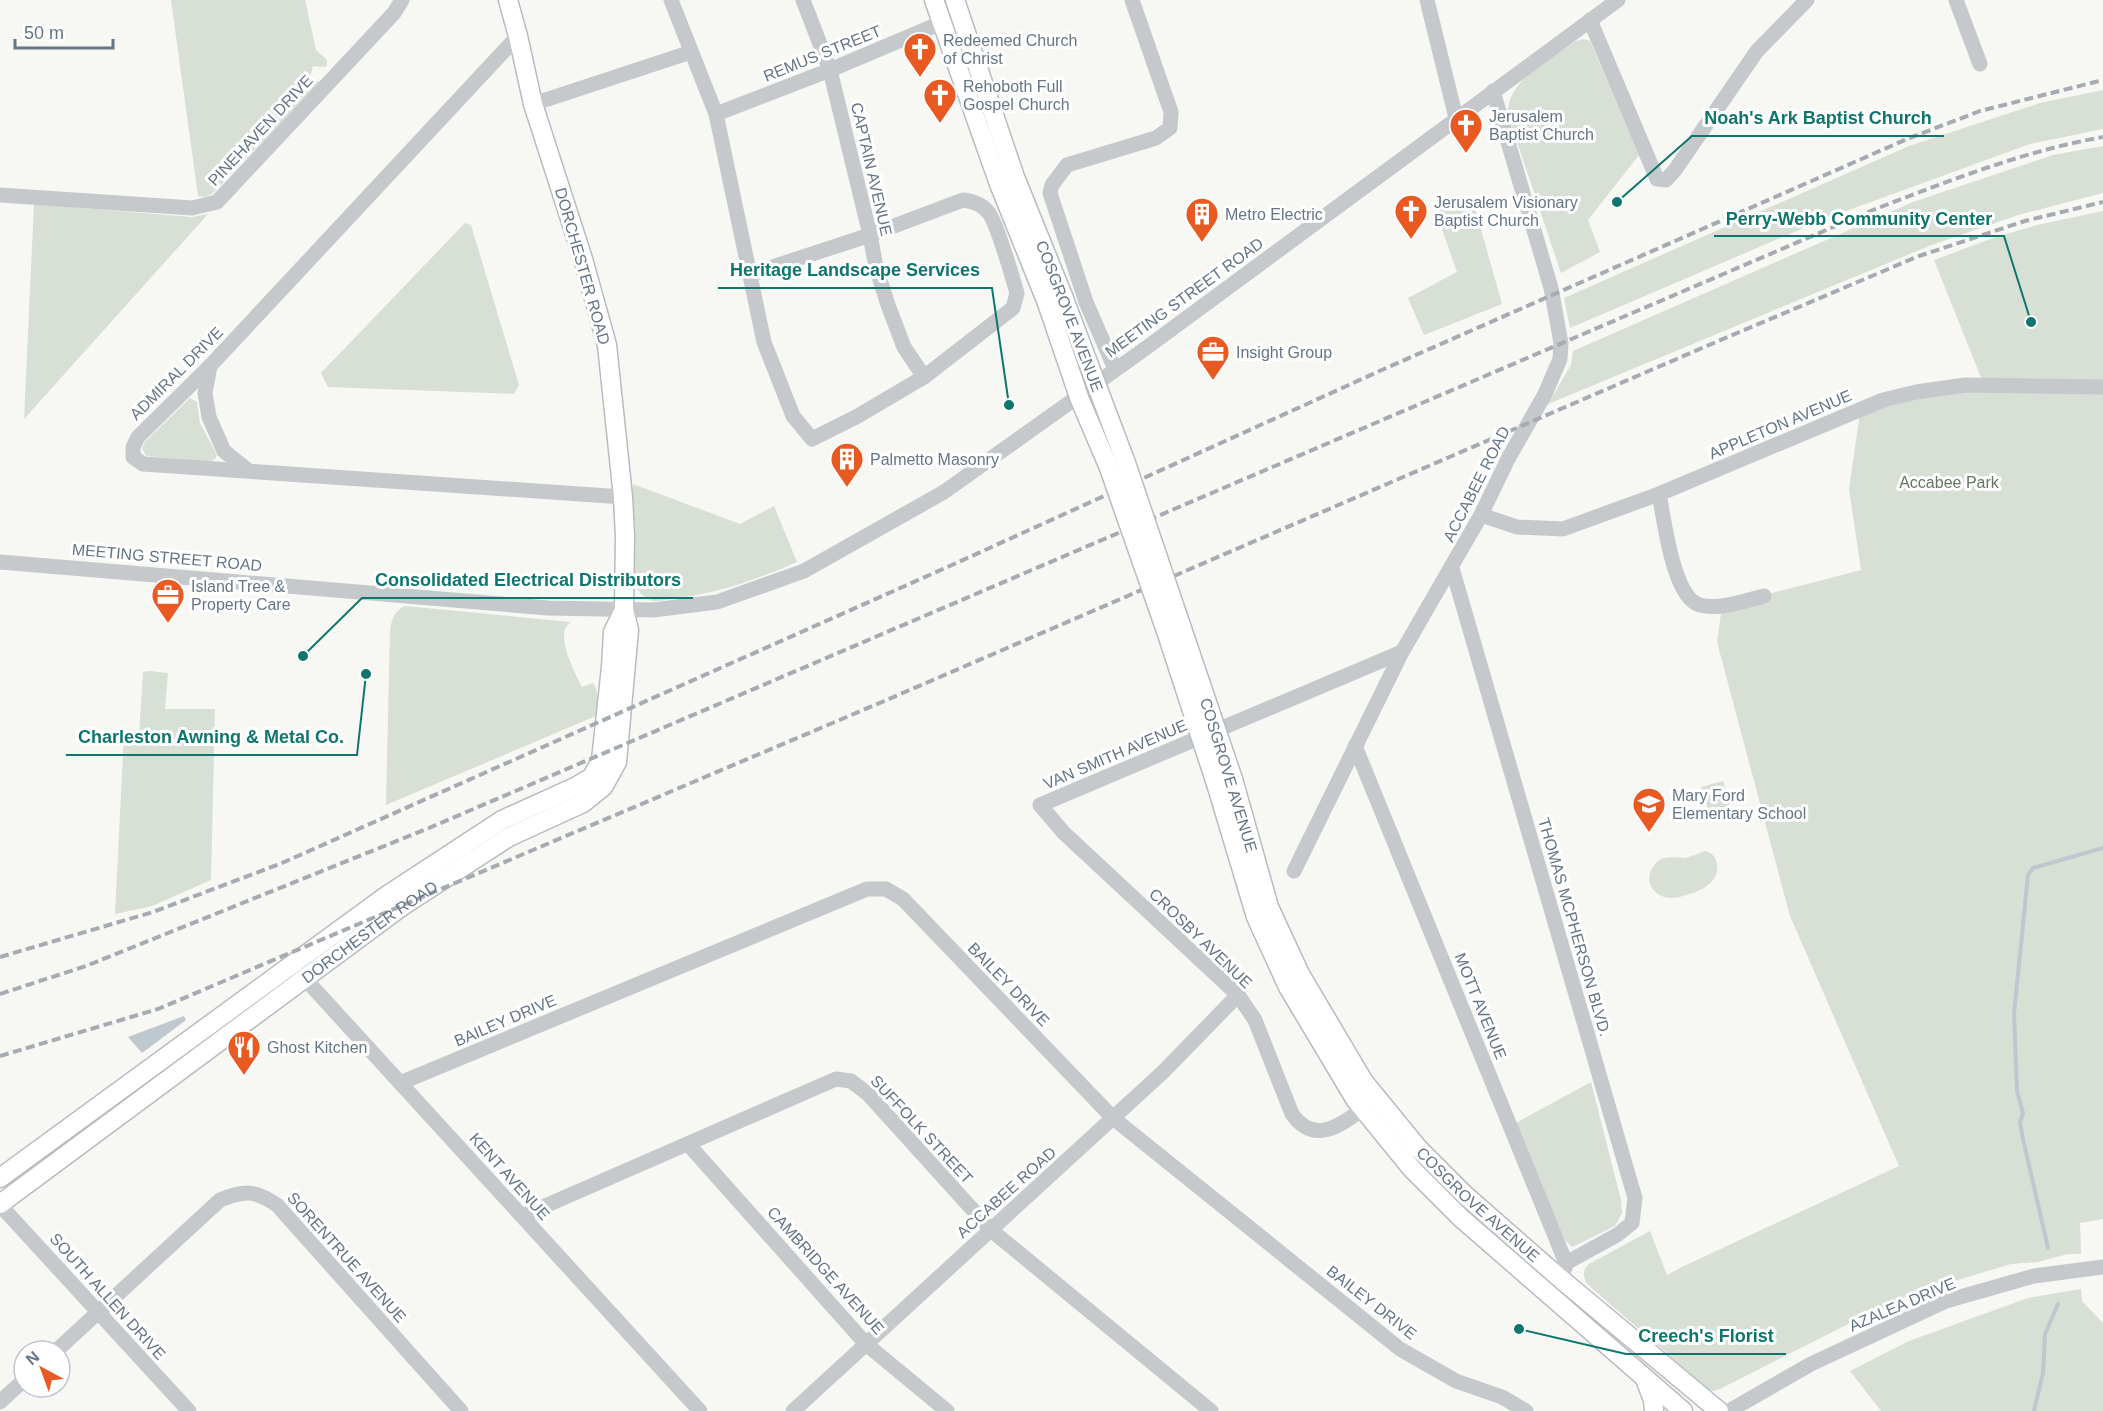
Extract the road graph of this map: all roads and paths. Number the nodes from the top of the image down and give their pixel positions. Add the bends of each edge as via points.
1 (402, 0) edge
2 (508, 0) edge
3 (671, 0) edge
4 (803, 0) edge
5 (934, 0) edge
6 (955, 0) edge
7 (1132, 0) edge
8 (1427, 0) edge
9 (1956, 0) edge
10 (1803, 1) edge
11 (1613, 2) edge
12 (1590, 20) junction
13 (941, 23) junction
14 (518, 36) junction
15 (691, 52) junction
16 (1980, 64) dead end
17 (830, 70) junction
18 (1493, 91) junction
19 (532, 104) junction
20 (716, 114) junction
21 (1456, 118) junction
22 (0, 195) edge
23 (870, 235) junction
24 (751, 274) junction
25 (1055, 299) junction
26 (210, 366) junction
27 (1116, 369) junction
28 (924, 377) junction
29 (2103, 387) edge
30 (249, 471) junction
31 (1659, 494) junction
32 (623, 497) junction
33 (1481, 515) junction
34 (0, 562) edge
35 (1452, 568) junction
36 (1764, 596) dead end
37 (624, 610) junction
38 (1402, 652) junction
39 (1355, 746) junction
40 (1225, 783) junction
41 (1040, 805) joint
42 (1294, 871) dead end
43 (299, 972) junction
44 (1238, 995) junction
45 (400, 1083) junction
46 (1362, 1109) junction
47 (1113, 1118) junction
48 (688, 1144) junction
49 (0, 1178) edge
50 (0, 1204) edge
51 (522, 1216) junction
52 (991, 1230) junction
53 (2103, 1268) edge
54 (1564, 1271) junction
55 (99, 1313) junction
56 (70, 1339) edge
57 (866, 1344) junction
58 (1644, 1377) junction
59 (12, 1391) edge
60 (0, 1402) edge
61 (189, 1411) edge
62 (461, 1411) edge
63 (700, 1411) edge
64 (793, 1411) edge
65 (946, 1411) edge
66 (1210, 1411) edge
67 (1526, 1411) edge
68 (1654, 1411) edge
69 (1683, 1411) edge
70 (1719, 1411) edge
71 (1729, 1411) edge

1 - 22 street, PINEHAVEN DRIVE via 217,202 192,207
2 - 14 main road, DORCHESTER ROAD
3 - 15 street
4 - 17 street, CAPTAIN AVENUE
5 - 13 main road, COSGROVE AVENUE
6 - 25 main road, COSGROVE AVENUE
7 - 27 street via 1171,112 1170,128 1156,138 1067,165 1050,193 1096,327
8 - 21 street
9 - 16 street
10 - 12 street via 1757,51 1666,180 1657,179
11 - 12 street, MEETING STREET ROAD
12 - 18 street, MEETING STREET ROAD
13 - 17 street, REMUS STREET
13 - 25 main road, COSGROVE AVENUE via 999,184
14 - 19 main road, DORCHESTER ROAD
14 - 26 street, ADMIRAL DRIVE
15 - 19 street
15 - 20 street
17 - 20 street, REMUS STREET
17 - 23 street, CAPTAIN AVENUE
18 - 21 street, MEETING STREET ROAD
18 - 33 street, ACCABEE ROAD via 1551,288 1561,343 1560,359 1545,394
19 - 32 main road, DORCHESTER ROAD via 607,345
20 - 24 street
21 - 27 street, MEETING STREET ROAD
23 - 24 street
23 - 28 street, CAPTAIN AVENUE via 876,267 904,347
23 - 28 street via 963,200 989,212 994,223 1017,293 1013,308
24 - 28 street via 764,342 793,416 812,439
25 - 40 main road, COSGROVE AVENUE, bridge via 1126,463
26 - 30 street via 205,393 208,417 224,451
26 - 30 street, ADMIRAL DRIVE via 138,437 133,457 143,464
27 - 37 street, MEETING STREET ROAD via 944,492 804,571 717,603
29 - 31 street, APPLETON AVENUE via 1966,385 1916,392 1883,400
30 - 32 street, ADMIRAL DRIVE
31 - 33 street, APPLETON AVENUE via 1563,529 1517,527
31 - 36 street via 1679,584 1697,605 1722,606
32 - 37 main road, DORCHESTER ROAD
33 - 35 street, ACCABEE ROAD
34 - 37 street, MEETING STREET ROAD via 548,608
35 - 38 street, ACCABEE ROAD
35 - 54 street, THOMAS MCPHERSON BLVD. via 1635,1198 1631,1224
37 - 43 main road, DORCHESTER ROAD via 612,632 601,760 592,777 502,820 386,896
38 - 39 street, ACCABEE ROAD
38 - 41 street, VAN SMITH AVENUE
39 - 42 street, ACCABEE ROAD
39 - 54 street, MOTT AVENUE
40 - 46 main road, COSGROVE AVENUE via 1256,917 1288,987
40 - 54 main road, COSGROVE AVENUE via 1269,907 1300,974 1364,1082 1425,1156 1465,1195
41 - 44 street, CROSBY AVENUE via 1064,833
43 - 45 street, KENT AVENUE
43 - 49 main road, DORCHESTER ROAD
43 - 50 main road, DORCHESTER ROAD
44 - 46 street, CROSBY AVENUE via 1255,1020 1297,1122 1319,1131 1342,1123
44 - 47 street, ACCABEE ROAD
45 - 47 street, BAILEY DRIVE via 867,889 886,889 903,899
45 - 51 street, KENT AVENUE
46 - 58 main road, COSGROVE AVENUE via 1412,1169 1461,1218
47 - 52 street, ACCABEE ROAD
47 - 67 street, BAILEY DRIVE via 1400,1348 1456,1382 1502,1397
48 - 51 street, SUFFOLK STREET
48 - 52 street, SUFFOLK STREET via 836,1079 851,1081 868,1094
48 - 57 street, CAMBRIDGE AVENUE
50 - 55 street, SOUTH ALLEN DRIVE
51 - 63 street, KENT AVENUE
52 - 57 street, ACCABEE ROAD
52 - 66 street, SUFFOLK STREET
53 - 71 street, AZALEA DRIVE via 2034,1276 1946,1301 1811,1364
54 - 70 main road, COSGROVE AVENUE
55 - 56 street, SORENTRUE AVENUE
55 - 61 street, SOUTH ALLEN DRIVE
55 - 62 street, SORENTRUE AVENUE via 220,1200 248,1191 278,1205
57 - 64 street, ACCABEE ROAD
57 - 65 street, CAMBRIDGE AVENUE
58 - 68 main road
58 - 69 main road, COSGROVE AVENUE
59 - 60 street

